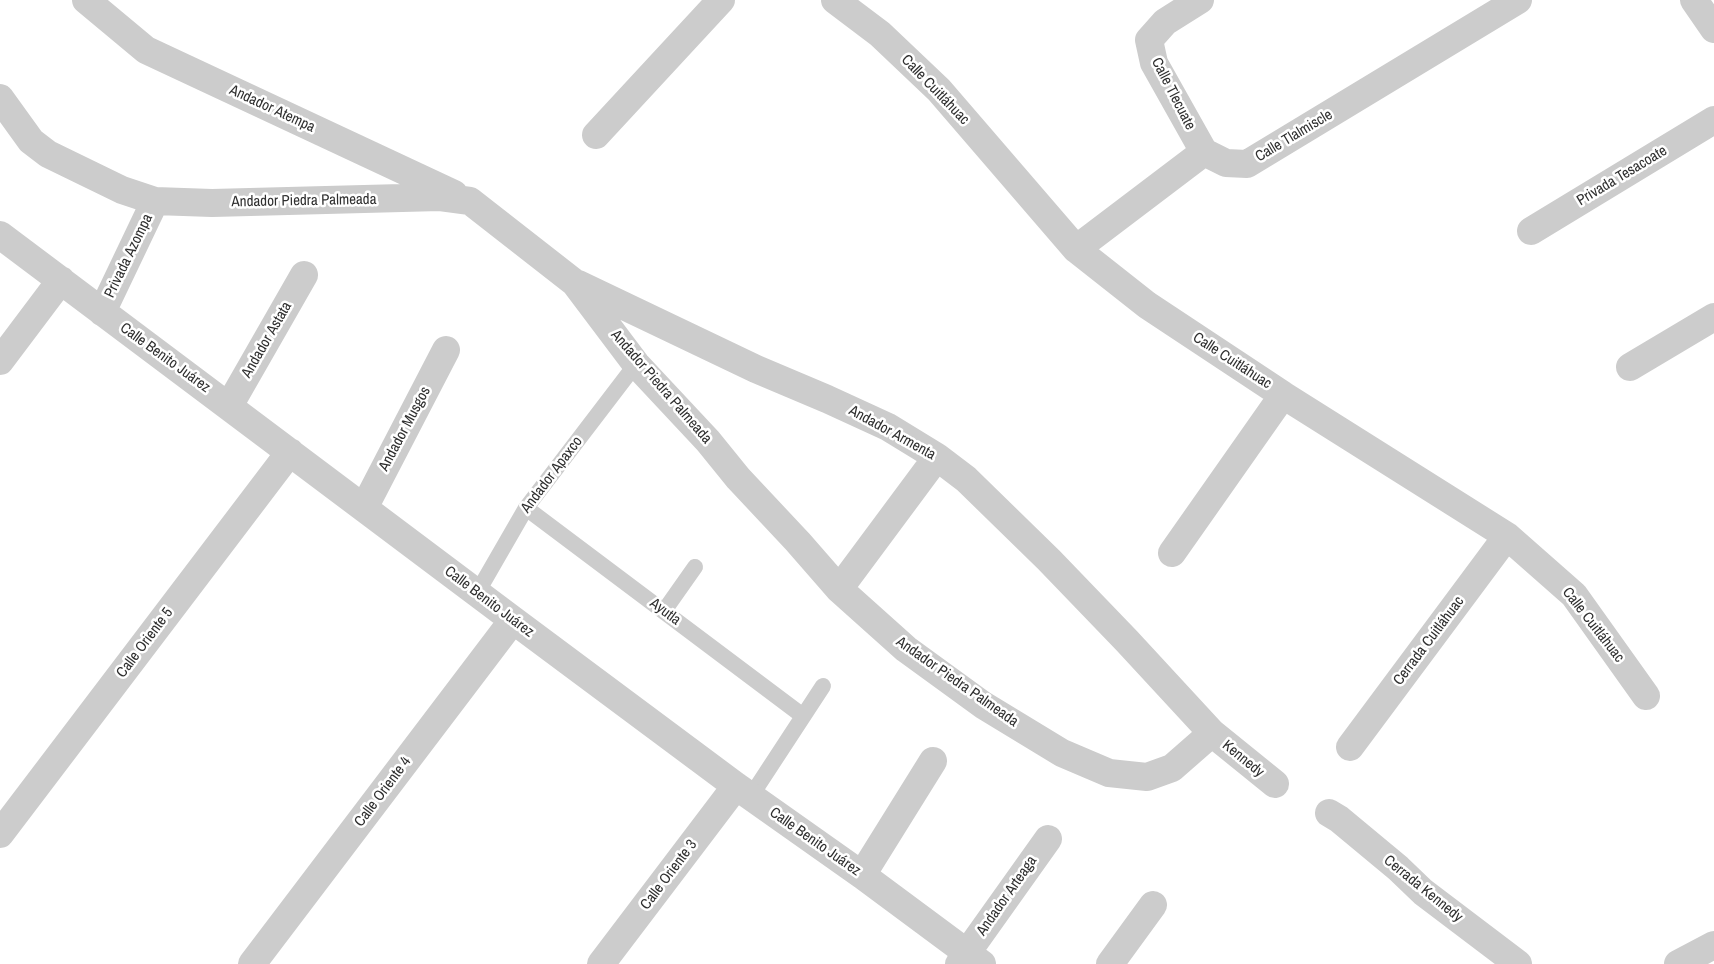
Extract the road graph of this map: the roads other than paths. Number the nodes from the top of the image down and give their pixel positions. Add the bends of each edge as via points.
1 (86, 0) edge
2 (720, 0) edge
3 (835, 0) edge
4 (1200, 0) edge
5 (1518, 0) edge
6 (1694, 0) edge
7 (1714, 30) edge
8 (0, 98) edge
9 (1714, 120) edge
10 (596, 135) dead end
11 (1204, 152) junction
12 (155, 201) junction
13 (470, 201) junction
14 (1531, 231) dead end
15 (0, 235) edge
16 (1076, 249) junction
17 (304, 275) dead end
18 (61, 280) junction
19 (575, 283) junction
20 (102, 312) junction
21 (1714, 317) edge
22 (446, 350) dead end
23 (0, 361) edge
24 (636, 364) junction
25 (1630, 367) dead end
26 (1283, 395) junction
27 (229, 406) junction
28 (290, 452) junction
29 (937, 457) junction
30 (364, 508) junction
31 (526, 508) junction
32 (1507, 536) junction
33 (1172, 553) dead end
34 (694, 567) dead end
35 (839, 589) junction
36 (477, 593) junction
37 (664, 610) junction
38 (513, 620) junction
39 (823, 686) dead end
40 (1646, 696) dead end
41 (803, 716) junction
42 (1212, 733) junction
43 (1350, 747) dead end
44 (932, 761) dead end
45 (1275, 784) dead end
46 (744, 791) junction
47 (1328, 813) dead end
48 (0, 834) edge
49 (1048, 839) dead end
50 (862, 875) junction
51 (1153, 905) dead end
52 (1714, 945) edge
53 (969, 960) edge
54 (252, 964) edge
55 (601, 964) edge
56 (1110, 964) edge
57 (1518, 964) edge
58 (1678, 964) edge

1 - 13 street, Andador Atempa via 146,50
2 - 10 street
3 - 16 street, Calle Cuitláhuac via 880,34 939,90
4 - 11 street, Calle Tlecuate via 1165,22 1149,40 1154,63
5 - 11 street, Calle Tlalmiscle via 1247,164 1226,163
6 - 7 street
8 - 12 street, Andador Piedra Palmeada via 31,141 48,154 122,190
9 - 14 street, Privada Tesacoate
11 - 16 street
12 - 13 street, Andador Piedra Palmeada via 212,203 440,197
12 - 20 street, Privada Azompa
13 - 19 street, Andador Piedra Palmeada
15 - 18 street, Calle Benito Juárez
16 - 26 street, Calle Cuitláhuac via 1146,305
17 - 27 street, Andador Astata
18 - 20 street, Calle Benito Juárez
18 - 23 street
19 - 24 street, Andador Piedra Palmeada
19 - 29 street, Andador Armenta via 888,427
20 - 27 street, Calle Benito Juárez
21 - 25 street
22 - 30 street, Andador Musgos
24 - 31 lane, Andador Apaxco
24 - 35 street, Andador Piedra Palmeada
26 - 32 street, Calle Cuitláhuac
26 - 33 street
27 - 28 street, Calle Benito Juárez
28 - 30 street, Calle Benito Juárez
28 - 48 street, Calle Oriente 5
29 - 35 street
29 - 42 street, Andador Armenta via 966,479 1049,560
30 - 36 street, Calle Benito Juárez
31 - 36 lane, Andador Apaxco
31 - 37 lane, Ayutla
32 - 40 street, Calle Cuitláhuac via 1574,595
32 - 43 street, Cerrada Cuitláhuac
34 - 37 lane
35 - 42 street, Andador Piedra Palmeada via 906,649 983,705 1062,753 1109,773 1147,777 1172,768
36 - 38 street, Calle Benito Juárez
37 - 41 lane, Ayutla
38 - 46 street, Calle Benito Juárez
38 - 54 street, Calle Oriente 4
39 - 41 lane
41 - 46 lane
42 - 45 street, Kennedy
44 - 50 street
46 - 50 street, Calle Benito Juárez
46 - 55 street, Calle Oriente 3
47 - 57 street, Cerrada Kennedy via 1339,818 1423,892
49 - 53 street, Andador Arteaga
50 - 53 street, Calle Benito Juárez
51 - 56 street
52 - 58 street

